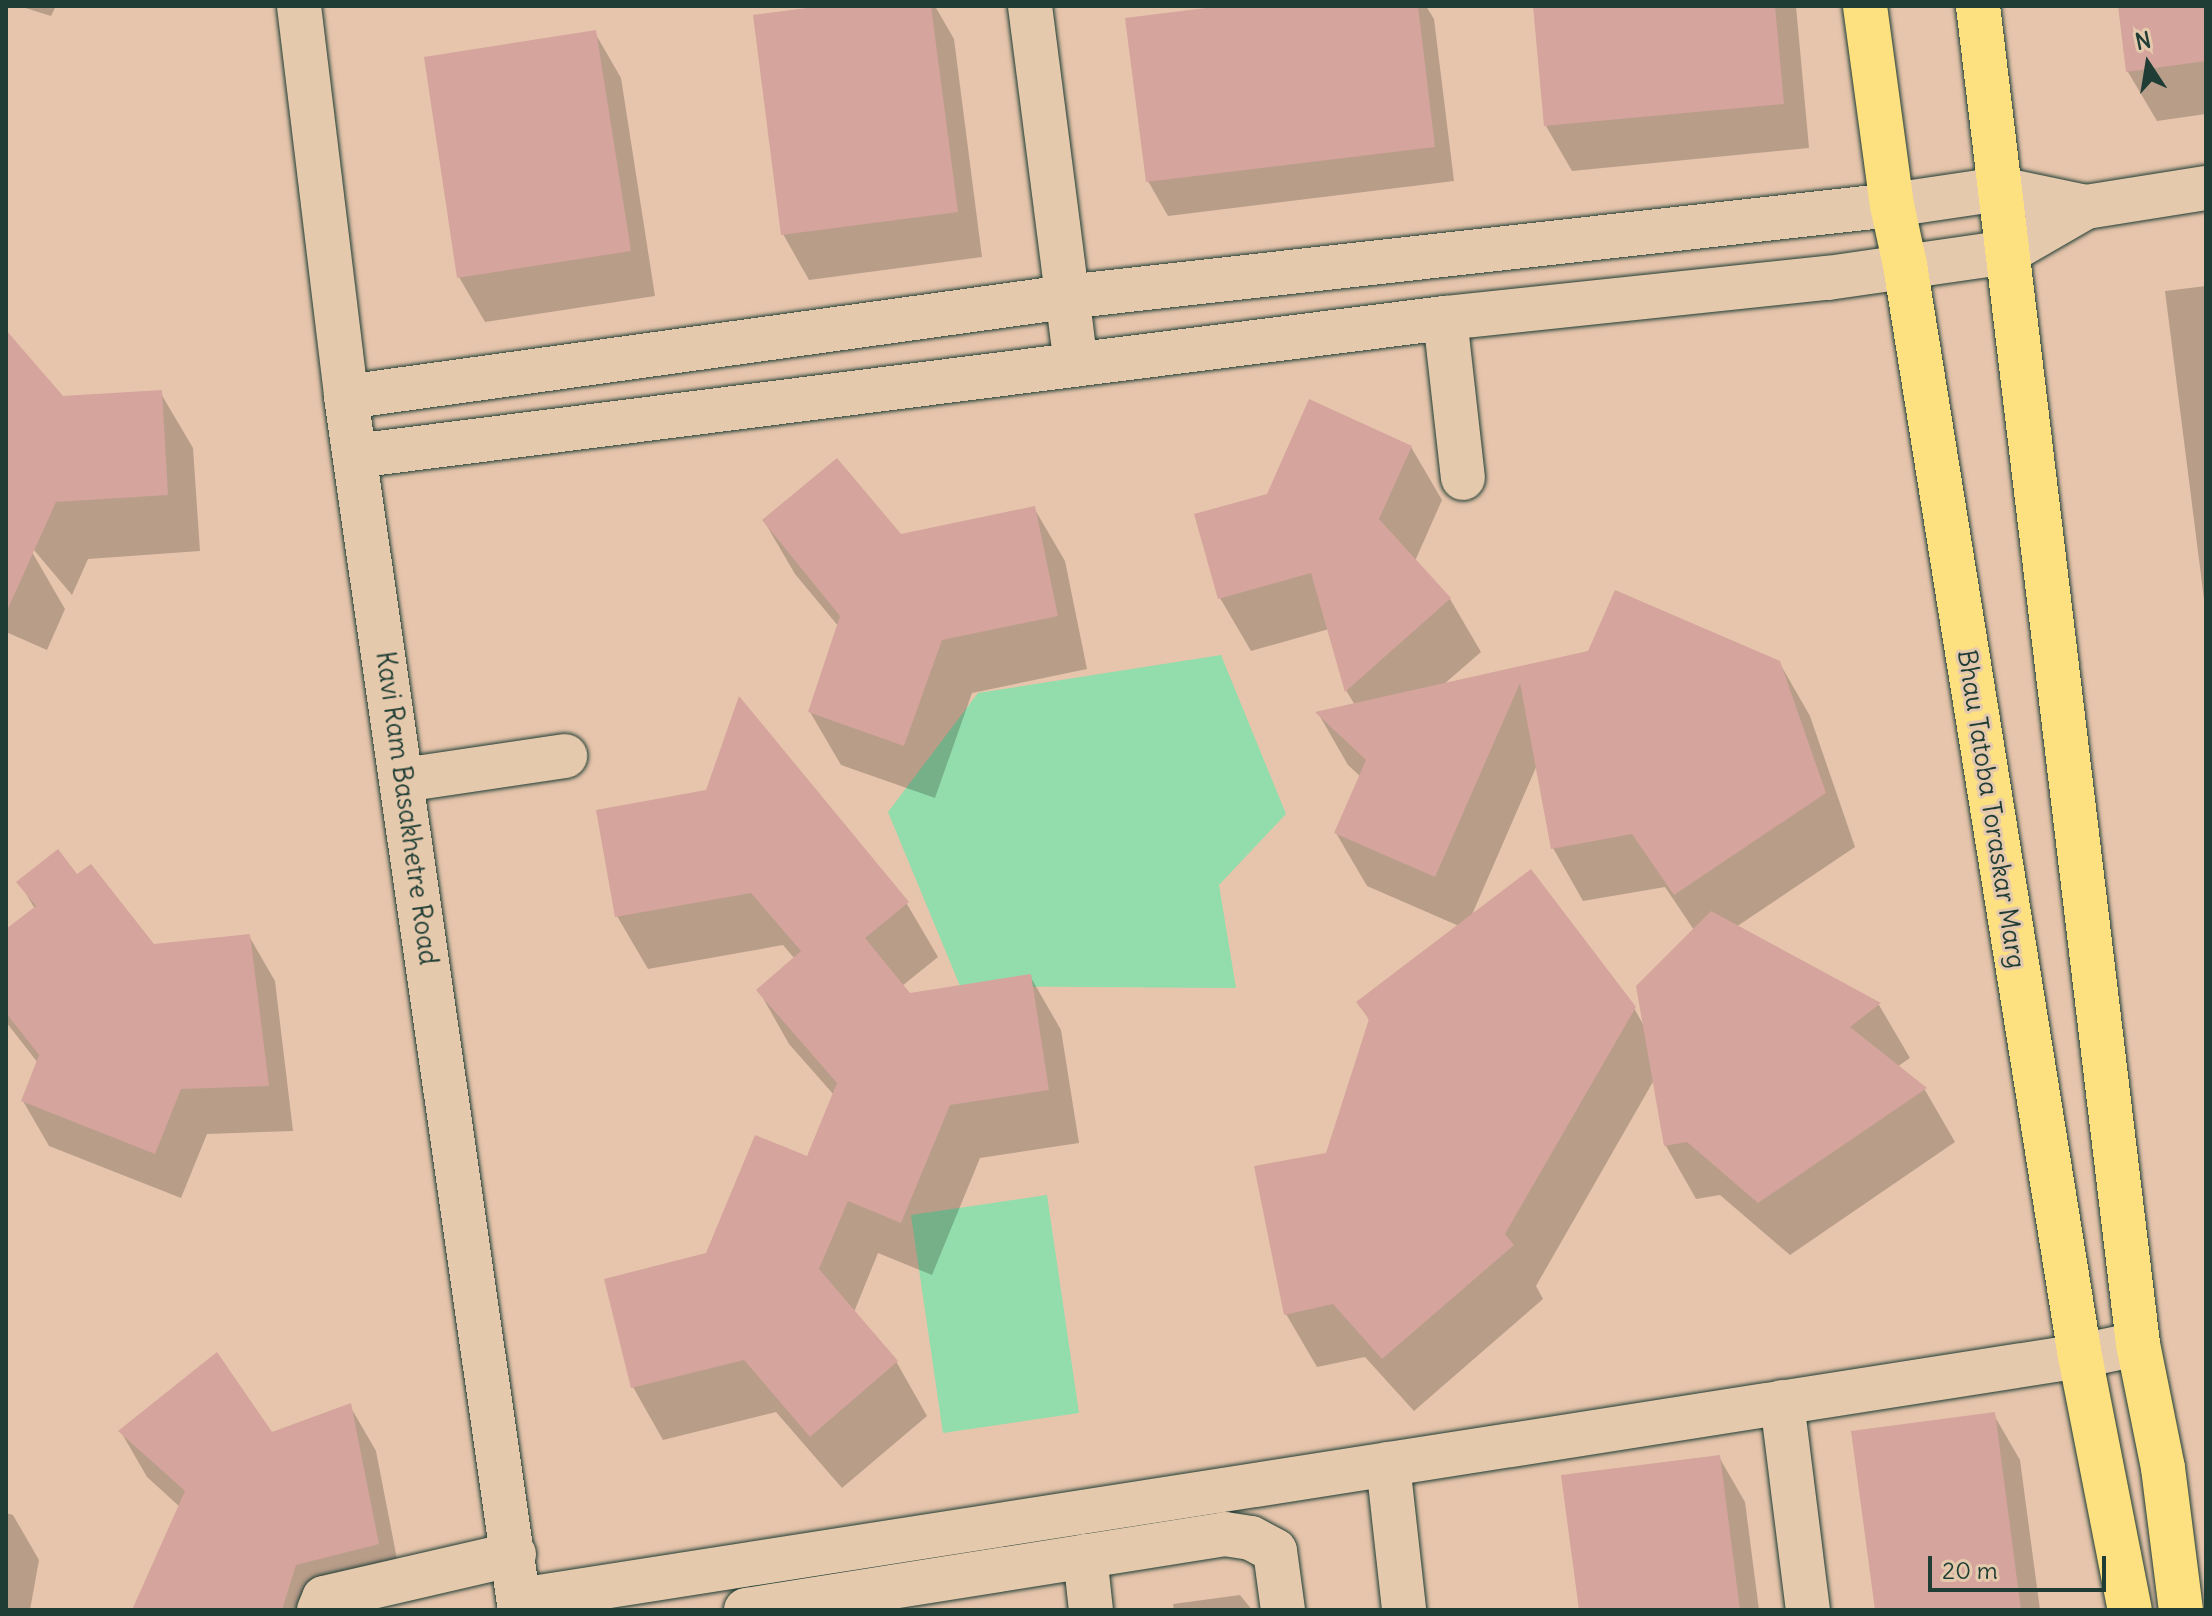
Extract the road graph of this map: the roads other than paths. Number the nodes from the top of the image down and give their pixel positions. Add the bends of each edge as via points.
1 (299, 6) edge
2 (1030, 6) edge
3 (1865, 6) edge
4 (1978, 6) edge
5 (2206, 188) edge
6 (2000, 189) junction
7 (1892, 205) junction
8 (2086, 207) junction
9 (2008, 252) junction
10 (1905, 265) junction
11 (1066, 297) junction
12 (1445, 318) junction
13 (1076, 363) junction
14 (346, 397) junction
15 (355, 456) junction
16 (1463, 478) dead end
17 (565, 756) dead end
18 (403, 780) junction
19 (2138, 1344) junction
20 (2080, 1356) junction
21 (1782, 1402) junction
22 (1388, 1464) junction
23 (514, 1554) junction
24 (1085, 1556) junction
25 (911, 1597) edge
26 (520, 1605) edge
27 (319, 1610) edge
28 (746, 1610) edge
29 (1091, 1610) edge
30 (1283, 1610) edge
31 (1404, 1610) edge
32 (1808, 1610) edge
33 (2130, 1610) edge
34 (2181, 1610) edge

1 - 14 street, Kavi Ram Basakhetre Road
2 - 11 street
3 - 7 main road, Bhau Tatoba Toraskar Marg
4 - 6 main road
5 - 8 street
6 - 7 street
6 - 8 street
6 - 9 main road
7 - 10 main road, Bhau Tatoba Toraskar Marg
7 - 11 street
8 - 9 street
9 - 10 street
9 - 19 main road
10 - 12 street via 1828,278
10 - 20 main road, Bhau Tatoba Toraskar Marg
11 - 13 street
11 - 14 street
12 - 13 street
12 - 16 street
13 - 15 street
14 - 15 street, Kavi Ram Basakhetre Road
15 - 18 street, Kavi Ram Basakhetre Road
17 - 18 street
18 - 23 street, Kavi Ram Basakhetre Road
19 - 20 street
19 - 34 main road via 2163,1468
20 - 21 street
20 - 33 main road, Bhau Tatoba Toraskar Marg
21 - 22 street
21 - 32 street
22 - 26 street
22 - 31 street
23 - 26 street, Kavi Ram Basakhetre Road
23 - 27 street via 324,1598
24 - 25 street
24 - 29 street
24 - 30 street via 1225,1534 1251,1538 1275,1551
25 - 28 street

